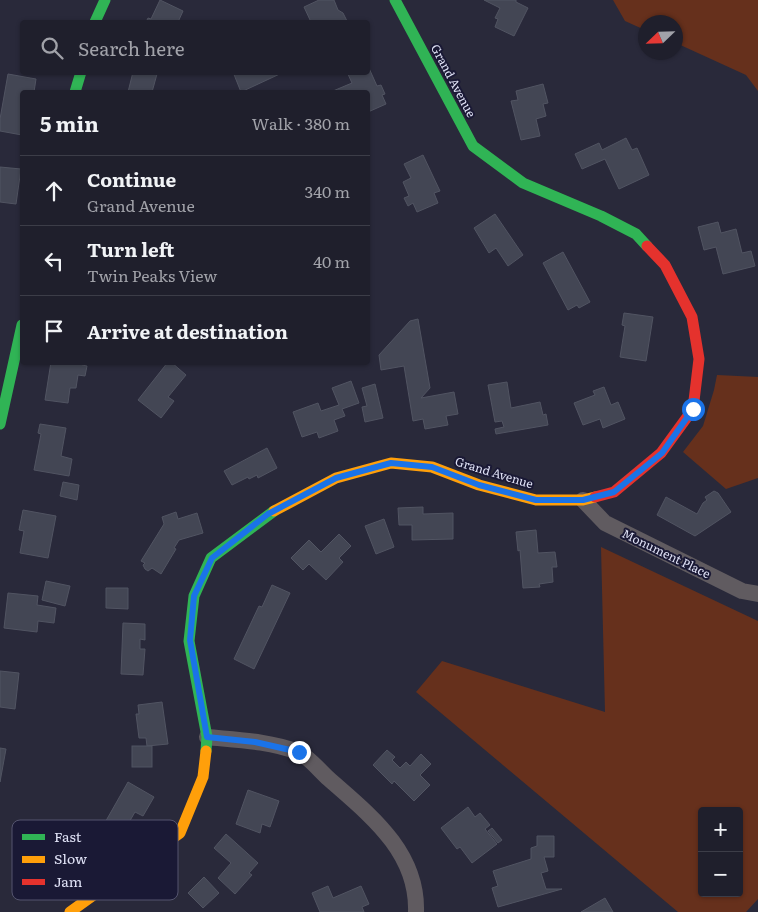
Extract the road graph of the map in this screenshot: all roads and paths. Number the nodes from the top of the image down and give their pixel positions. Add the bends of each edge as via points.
1 (105, 0) edge
2 (395, 0) edge
3 (97, 20) edge
4 (79, 75) edge
5 (76, 90) edge
6 (20, 334) edge
7 (0, 424) edge
8 (583, 500) junction
9 (758, 594) edge
10 (207, 737) junction
11 (178, 834) edge
12 (87, 900) edge
13 (70, 912) edge
14 (416, 912) edge

1 - 3 street
2 - 8 street, Grand Avenue via 473,146 523,183 636,234 665,265 692,317 699,359 693,409 662,453 614,492
4 - 5 street
6 - 7 street
8 - 9 street, Monument Place via 605,523 742,591
8 - 10 street, Grand Avenue via 536,500 479,485 432,467 391,463 336,478 268,514 212,558 194,596 190,640
10 - 11 street, Grand Avenue via 203,777
10 - 14 street via 255,742 299,752 379,824 407,864
12 - 13 street, Grand Avenue

